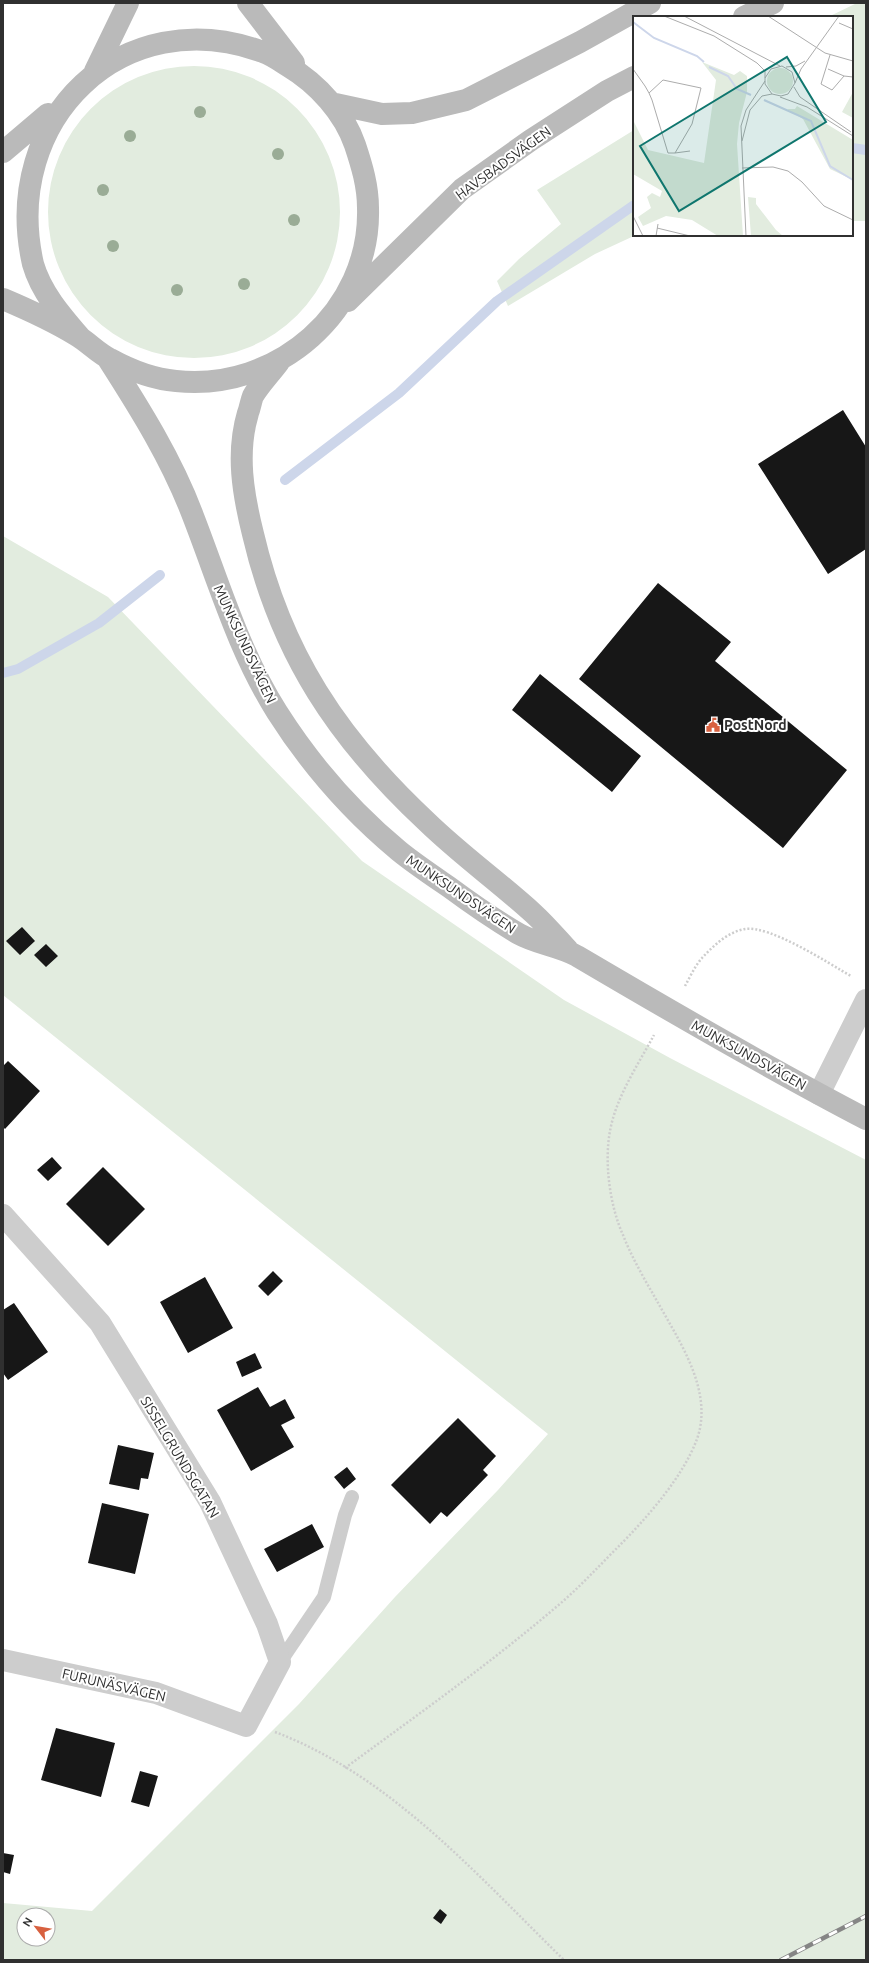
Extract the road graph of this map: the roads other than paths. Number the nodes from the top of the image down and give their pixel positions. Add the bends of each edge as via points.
1 (128, 3) edge
2 (248, 3) edge
3 (650, 3) edge
4 (773, 3) edge
5 (746, 16) edge
6 (95, 71) junction
7 (305, 76) junction
8 (633, 78) edge
9 (61, 103) junction
10 (331, 103) junction
11 (3, 152) edge
12 (3, 299) edge
13 (333, 316) junction
14 (80, 337) junction
15 (108, 358) junction
16 (279, 362) junction
17 (570, 952) junction
18 (866, 1000) edge
19 (819, 1094) junction
20 (866, 1119) edge
21 (3, 1215) edge
22 (352, 1496) dead end
23 (3, 1660) edge
24 (280, 1662) junction

1 - 6 main road
2 - 7 main road via 282,50
3 - 10 main road via 466,100 439,108 382,114
4 - 5 main road
6 - 7 main road via 132,51 176,39 222,40 266,53
6 - 9 main road
7 - 10 main road
8 - 13 main road, HAVSBADSVÄGEN via 607,91 531,140 462,189
9 - 11 main road
9 - 14 main road via 39,140 26,181 25,224 33,266 52,305
10 - 13 main road via 352,136 357,150 364,172 368,209 365,247 352,283
12 - 14 main road via 39,314
13 - 16 main road via 309,341
14 - 15 main road
15 - 16 main road via 141,374 182,382 211,382 246,375
15 - 17 main road, MUNKSUNDSVÄGEN via 147,421 175,476 193,515 234,626 256,673 278,713 339,794 401,853 491,917 523,936
16 - 17 main road, MUNKSUNDSVÄGEN via 253,396 242,432 241,472 261,569 278,618 301,666 328,710 387,783 428,824 534,914
17 - 19 main road, MUNKSUNDSVÄGEN
18 - 19 street
19 - 20 main road, MUNKSUNDSVÄGEN
21 - 24 street, SISSELGRUNDSGATAN via 100,1323 210,1502 267,1624
22 - 24 lane via 324,1597
23 - 24 street, FURUNÄSVÄGEN via 156,1693 246,1726

